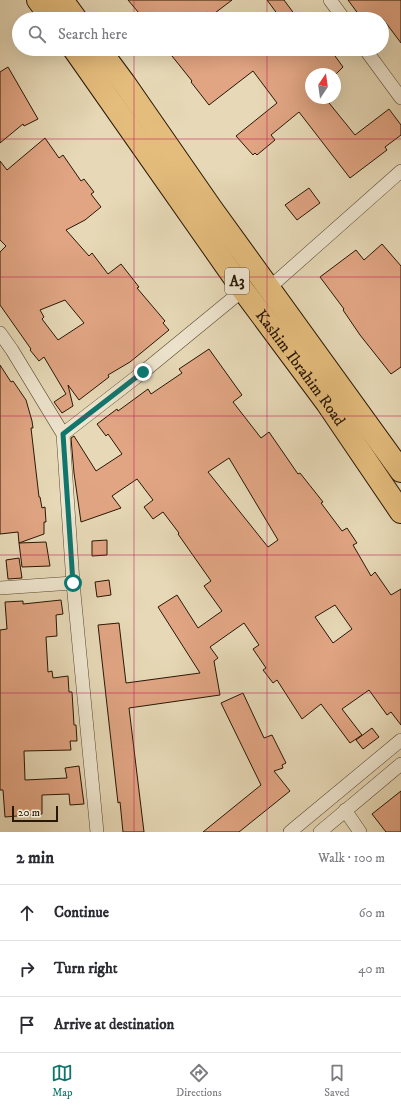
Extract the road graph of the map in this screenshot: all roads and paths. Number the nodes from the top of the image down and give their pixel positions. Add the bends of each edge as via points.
1 (38, 0) edge
2 (62, 0) edge
3 (330, 0) edge
4 (47, 12) edge
5 (71, 12) edge
6 (339, 12) edge
7 (79, 56) edge
8 (104, 56) edge
9 (370, 56) edge
10 (401, 98) edge
11 (401, 171) edge
12 (269, 288) junction
13 (243, 290) junction
14 (0, 333) edge
15 (63, 434) junction
16 (401, 471) edge
17 (401, 512) edge
18 (73, 583) junction
19 (0, 588) edge
20 (401, 740) edge
21 (401, 764) edge
22 (345, 810) junction
23 (97, 832) edge
24 (290, 832) edge
25 (320, 832) edge
26 (360, 832) edge

1 - 4 highway
2 - 5 highway
3 - 6 street
7 - 13 highway, Kashim Ibrahim Road / A3
8 - 12 highway, Kashim Ibrahim Road / A3
9 - 10 street
11 - 12 street
12 - 16 highway, Kashim Ibrahim Road / A3
13 - 15 street
13 - 17 highway, Kashim Ibrahim Road / A3 via 327,404
14 - 15 street
15 - 18 street
18 - 19 street
18 - 23 street
20 - 24 street
21 - 22 street
22 - 25 street
22 - 26 street

